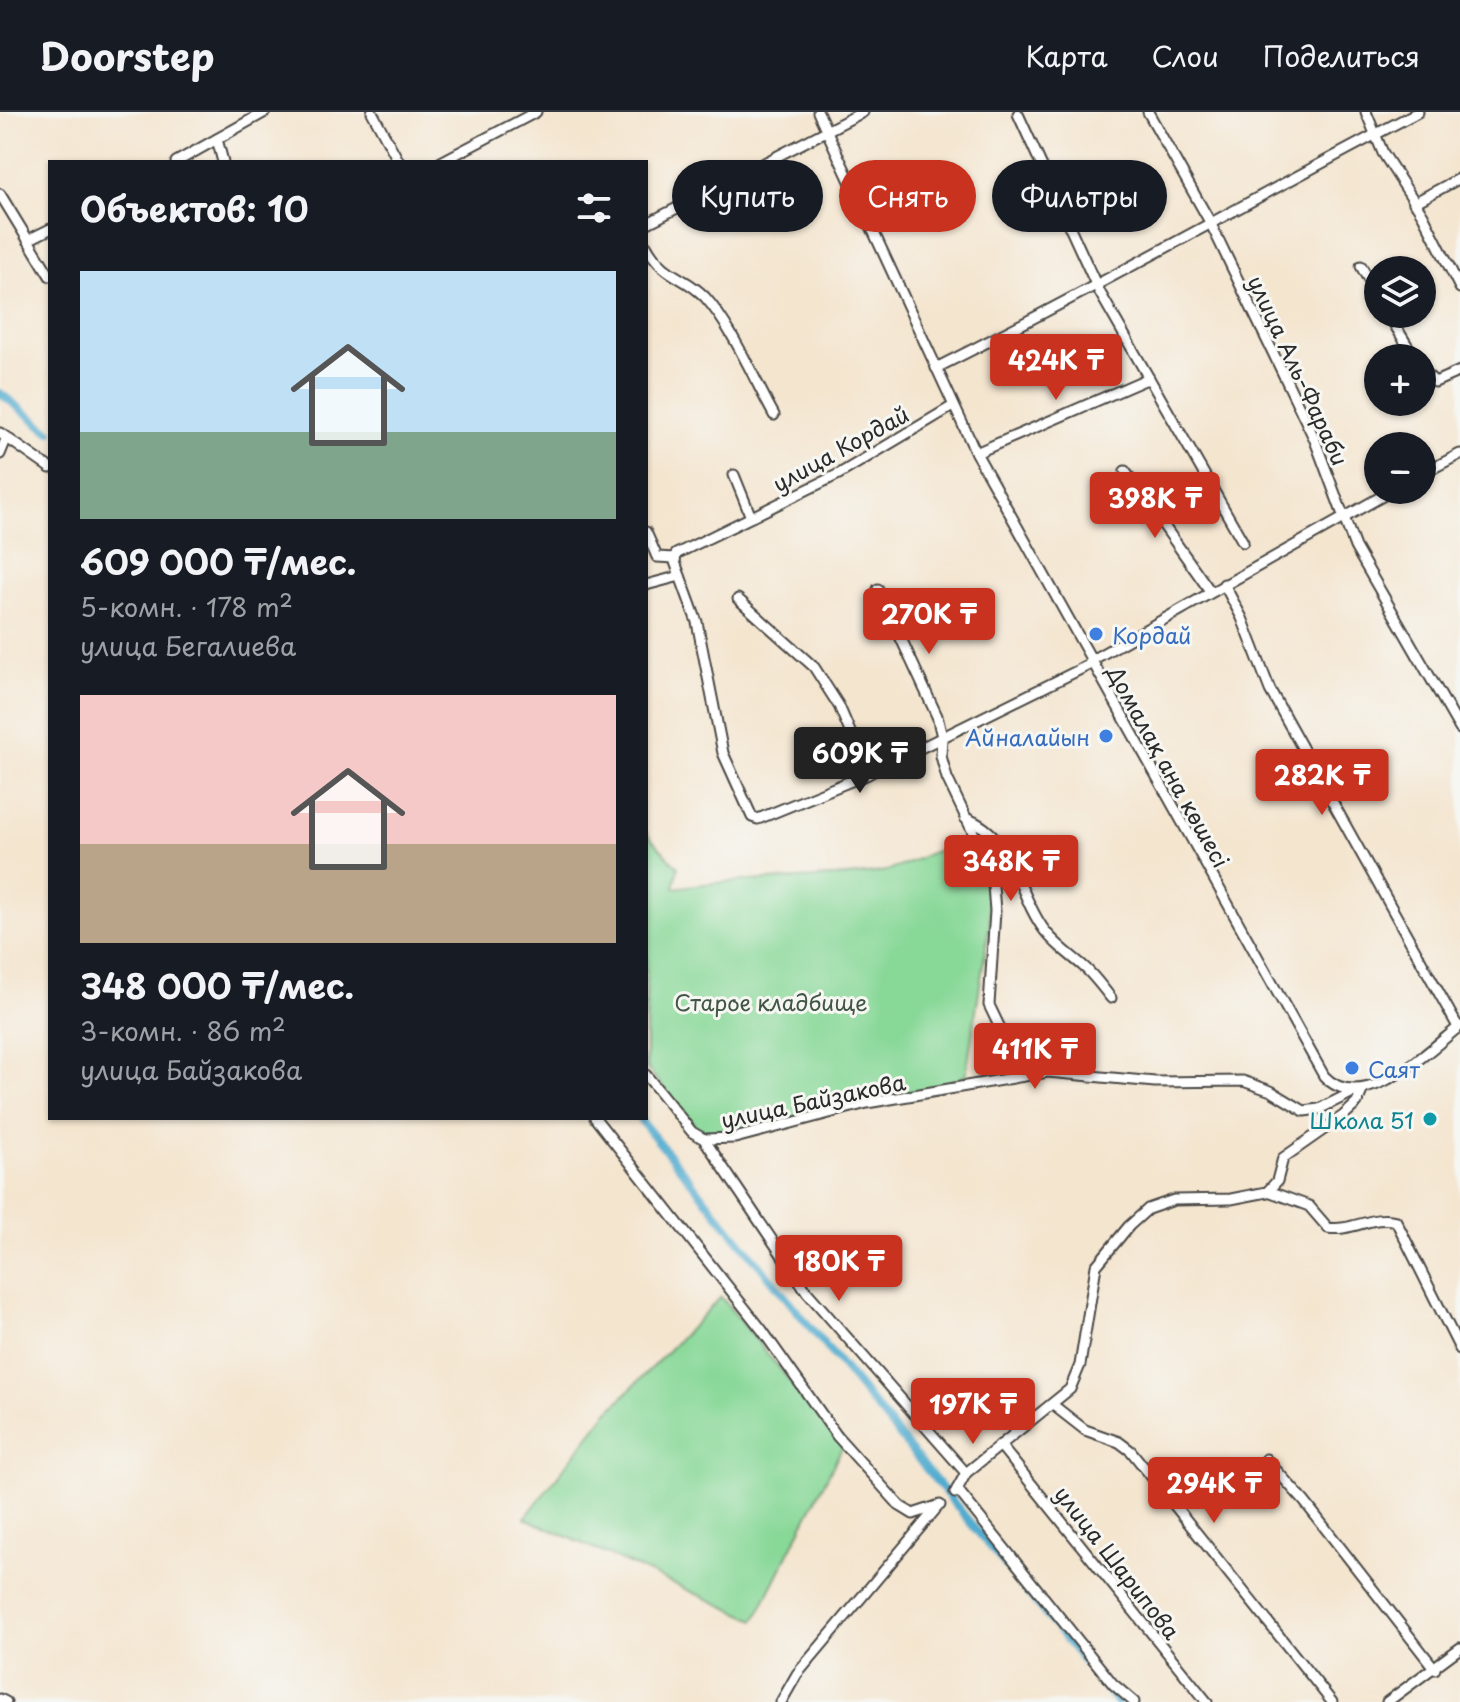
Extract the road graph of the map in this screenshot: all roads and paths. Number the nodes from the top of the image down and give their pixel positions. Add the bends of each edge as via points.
1 (265, 112) edge
2 (372, 112) edge
3 (536, 112) edge
4 (818, 112) edge
5 (863, 112) edge
6 (1148, 112) edge
7 (1366, 112) edge
8 (1418, 112) edge
9 (1018, 114) edge
10 (827, 130) junction
11 (1377, 134) junction
12 (217, 139) junction
13 (180, 160) edge
14 (222, 160) edge
15 (398, 160) edge
16 (445, 160) edge
17 (1460, 178) edge
18 (0, 194) edge
19 (1414, 203) junction
20 (1210, 222) junction
21 (648, 223) edge
22 (48, 230) edge
23 (28, 240) junction
24 (648, 248) edge
25 (1361, 266) dead end
26 (1364, 271) edge
27 (48, 273) edge
28 (1097, 285) junction
29 (1460, 288) edge
30 (936, 368) junction
31 (1460, 371) edge
32 (1149, 378) junction
33 (1436, 382) edge
34 (953, 406) junction
35 (774, 415) dead end
36 (4, 435) edge
37 (976, 453) junction
38 (0, 454) edge
39 (1460, 454) edge
40 (48, 467) edge
41 (1436, 467) edge
42 (1125, 471) dead end
43 (734, 475) dead end
44 (1368, 504) edge
45 (751, 517) junction
46 (1342, 518) junction
47 (648, 536) edge
48 (1243, 542) dead end
49 (676, 556) junction
50 (680, 576) junction
51 (648, 584) edge
52 (1224, 584) junction
53 (878, 589) dead end
54 (1210, 591) junction
55 (738, 599) dead end
56 (1090, 662) junction
57 (1460, 729) edge
58 (942, 737) junction
59 (868, 774) junction
60 (965, 818) junction
61 (1111, 998) dead end
62 (1459, 1027) edge
63 (1023, 1076) junction
64 (648, 1077) edge
65 (1358, 1091) junction
66 (597, 1120) edge
67 (704, 1139) junction
68 (1268, 1191) junction
69 (1460, 1349) edge
70 (1053, 1405) junction
71 (1000, 1445) junction
72 (1266, 1459) dead end
73 (966, 1473) junction
74 (1460, 1648) edge
75 (1435, 1669) junction
76 (0, 1699) edge
77 (6, 1702) edge
78 (781, 1702) edge
79 (1134, 1702) edge
80 (1207, 1702) edge
81 (1332, 1702) edge
82 (1387, 1702) edge

1 - 12 street
2 - 15 street
3 - 16 street
4 - 10 street, Домалақ ана көшесі
5 - 10 street
6 - 20 street, улица Аль-Фараби
7 - 11 street
8 - 11 street
9 - 28 street
10 - 21 street
10 - 30 street, Домалақ ана көшесі
11 - 19 street
11 - 20 street
12 - 13 street
12 - 14 street
17 - 19 street
18 - 23 street
19 - 29 street
20 - 28 street
20 - 46 street, улица Аль-Фараби via 1314,438
22 - 23 street
23 - 27 street
24 - 35 street via 662,269 709,302
25 - 26 street
28 - 30 street
28 - 32 street
30 - 34 street, Домалақ ана көшесі
31 - 33 street
32 - 37 street
32 - 48 street
34 - 37 street, Домалақ ана көшесі
34 - 45 street, улица Кордай via 839,474
36 - 38 street
36 - 40 street
37 - 56 street, Домалақ ана көшесі
39 - 41 street
42 - 54 street
43 - 45 street
44 - 46 street
45 - 49 street, улица Кордай
46 - 52 street
46 - 57 street, улица Аль-Фараби
47 - 49 street via 659,559
49 - 50 street
50 - 51 street
50 - 59 street via 697,622 723,753 752,817
52 - 54 street
52 - 62 street via 1270,690
53 - 58 street
54 - 56 street
55 - 59 street via 814,667 839,706
56 - 58 street
56 - 65 street, Домалақ ана көшесі via 1324,1076 1340,1090
58 - 59 street
58 - 60 street via 941,756
60 - 61 street via 994,832 1046,932
60 - 63 street via 987,858 994,888 989,1005
62 - 65 street, улица Байзакова via 1386,1080
63 - 65 street, улица Байзакова via 1048,1072 1155,1082 1243,1081 1304,1111
63 - 67 street, улица Байзакова via 867,1103 735,1138
64 - 67 street via 692,1132
65 - 68 street via 1357,1103 1343,1116 1283,1158 1277,1181
66 - 78 street via 754,1320 837,1436 900,1506 913,1514 940,1505 797,1674
67 - 73 street via 807,1292
68 - 69 street via 1309,1206 1328,1228 1396,1221
68 - 70 street via 1231,1199 1174,1200 1148,1209 1129,1226 1096,1266 1076,1379
70 - 71 street
70 - 81 street via 1085,1430 1119,1442 1163,1482
71 - 73 street
71 - 80 street, улица Шарипова
72 - 75 street
73 - 79 street via 956,1491 1113,1684
74 - 75 street
75 - 82 street
76 - 77 street

